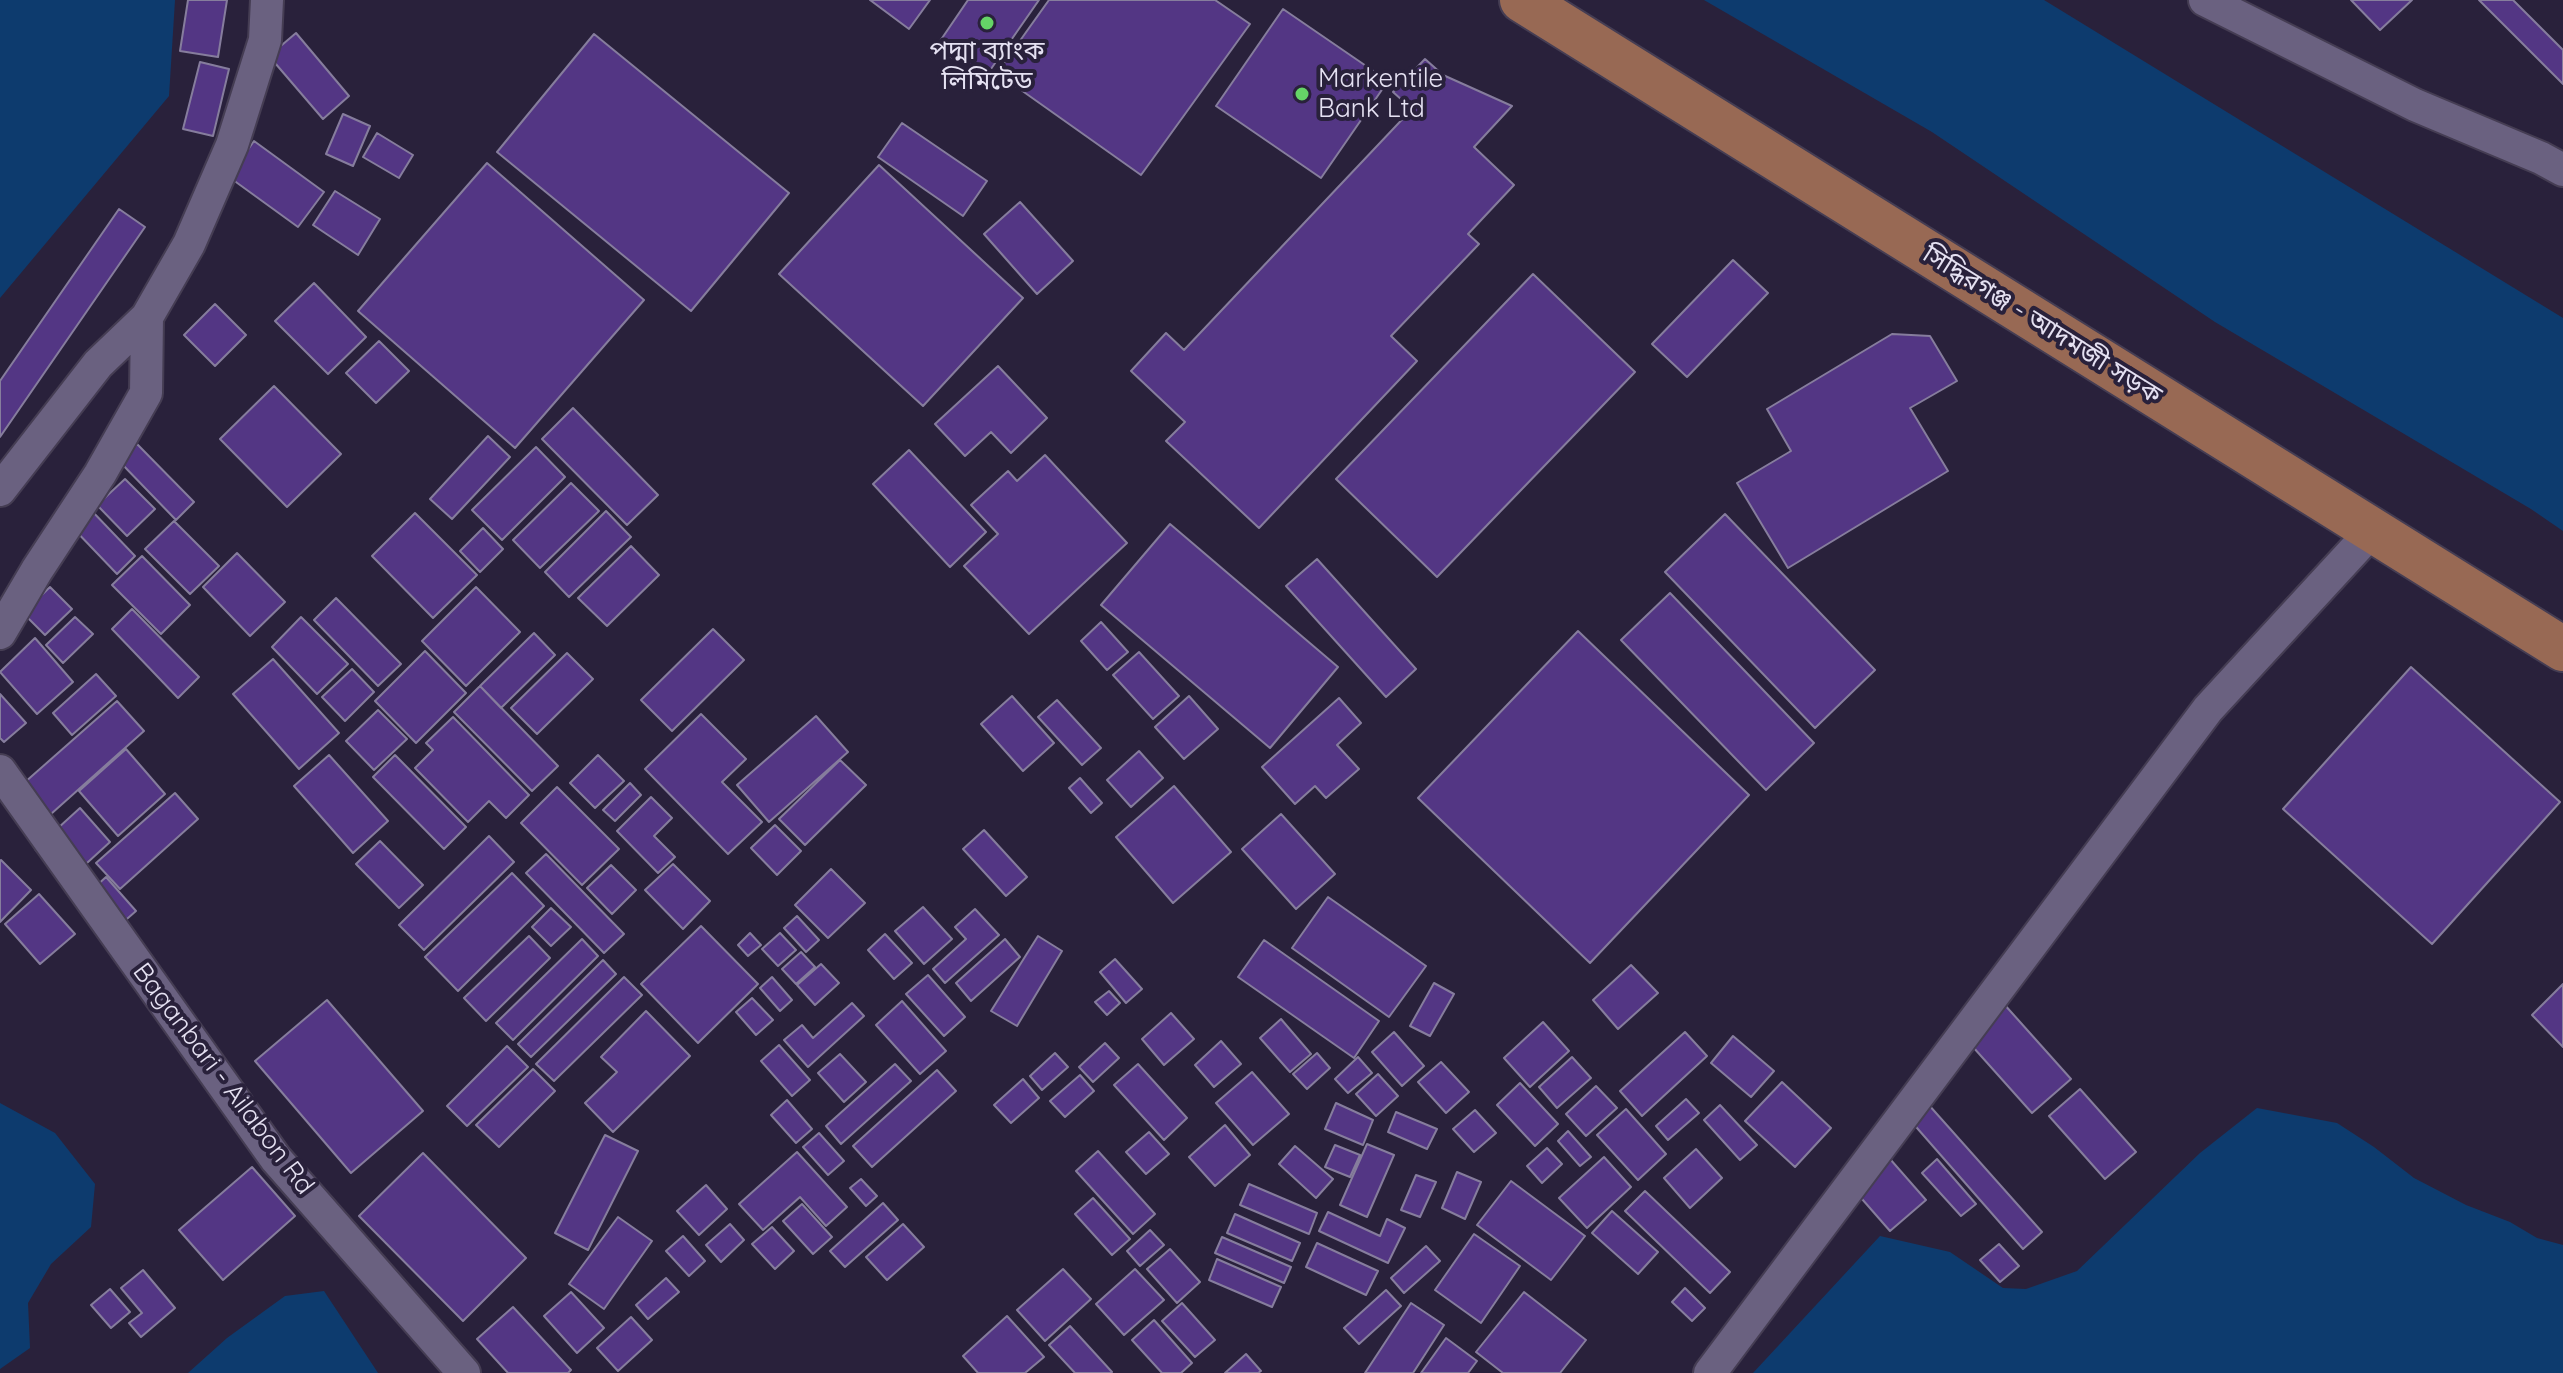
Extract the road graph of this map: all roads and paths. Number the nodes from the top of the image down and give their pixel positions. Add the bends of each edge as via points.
1 (267, 0) edge
2 (1522, 0) edge
3 (2205, 0) edge
4 (2563, 170) edge
5 (147, 317) junction
6 (0, 490) edge
7 (2372, 531) junction
8 (0, 633) edge
9 (2563, 649) edge
10 (0, 771) edge
11 (464, 1373) edge
12 (1710, 1373) edge

1 - 5 street via 265,40 232,145 189,244
2 - 7 main road, সিদ্ধিরগঞ্জ - আদমজী সড়ক
3 - 4 street via 2415,105
5 - 6 street via 98,364
5 - 8 street via 146,393
7 - 9 main road, সিদ্ধিরগঞ্জ - আদমজী সড়ক
7 - 12 street via 2208,709
10 - 11 street, Baganbari - Ailabon Rd via 276,1159

